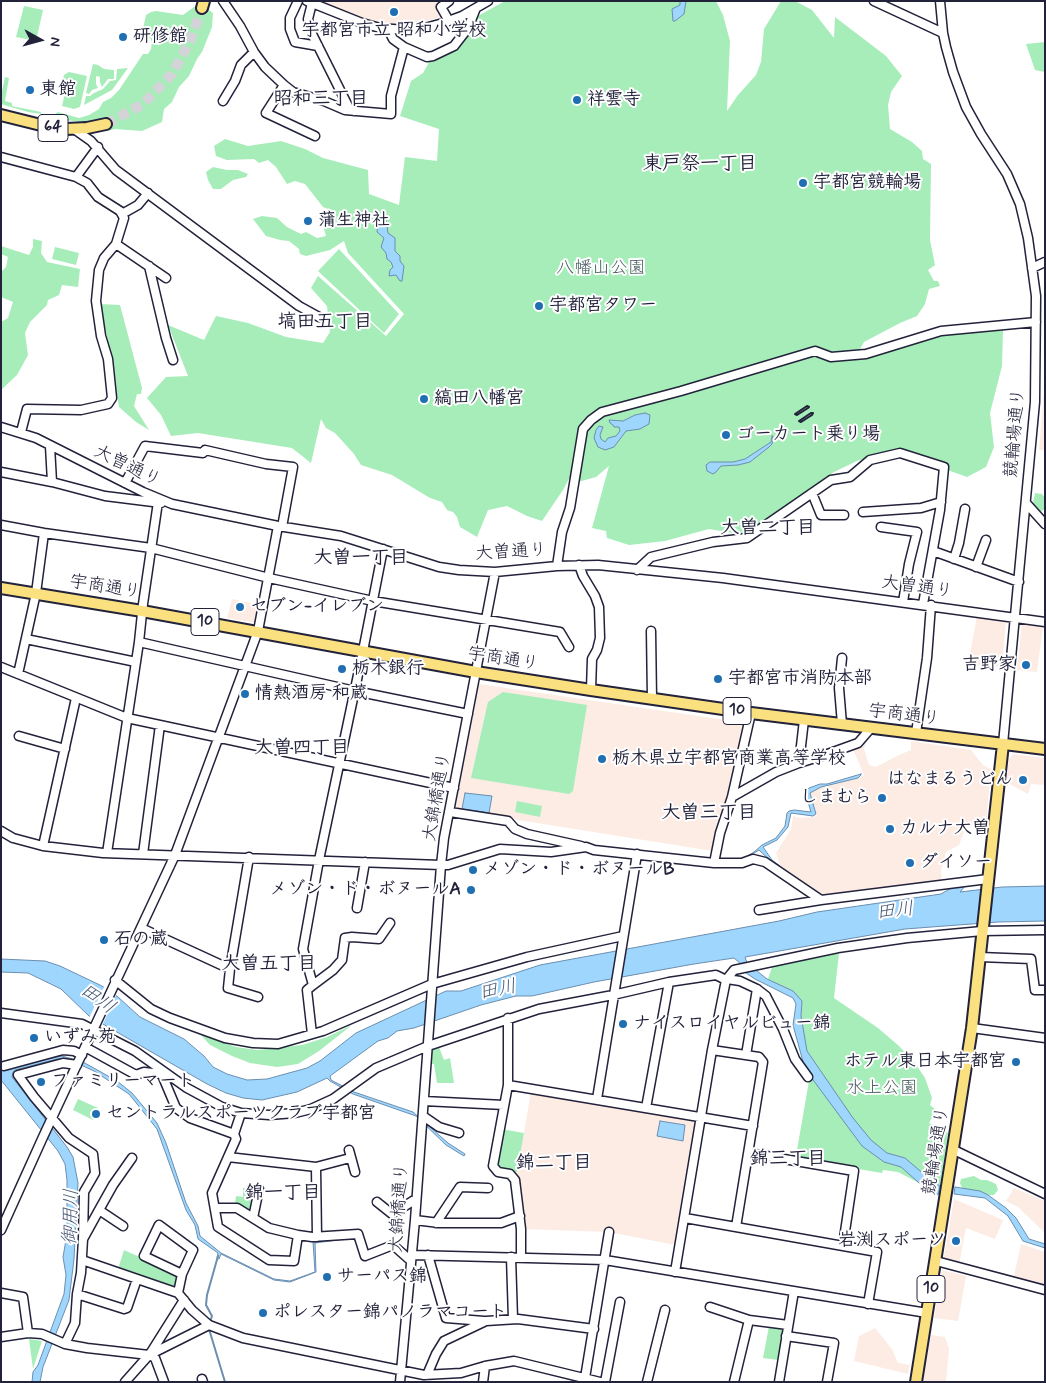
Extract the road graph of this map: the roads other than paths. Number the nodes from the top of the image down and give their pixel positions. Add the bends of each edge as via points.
1 (223, 1) edge
2 (298, 1) edge
3 (449, 1) edge
4 (488, 1) edge
5 (874, 1) edge
6 (940, 1) edge
7 (310, 2) edge
8 (476, 8) junction
9 (449, 21) junction
10 (388, 29) junction
11 (943, 33) junction
12 (318, 46) junction
13 (404, 47) junction
14 (254, 52) junction
15 (284, 85) junction
16 (223, 101) dead end
17 (354, 111) junction
18 (1, 115) edge
19 (106, 124) tunnel mouth
20 (74, 129) junction
21 (315, 136) dead end
22 (98, 147) junction
23 (1, 157) edge
24 (76, 177) junction
25 (148, 193) junction
26 (122, 214) junction
27 (116, 244) junction
28 (1045, 262) edge
29 (149, 266) junction
30 (1032, 268) junction
31 (166, 278) dead end
32 (1045, 295) edge
33 (1036, 296) junction
34 (319, 317) dead end
35 (1036, 322) junction
36 (173, 360) dead end
37 (1, 427) edge
38 (21, 432) junction
39 (50, 446) junction
40 (1, 472) edge
41 (52, 482) junction
42 (126, 483) junction
43 (812, 493) junction
44 (158, 502) junction
45 (941, 502) junction
46 (1026, 502) junction
47 (172, 504) junction
48 (964, 509) dead end
49 (863, 512) dead end
50 (844, 515) dead end
51 (1045, 524) edge
52 (1, 525) edge
53 (280, 526) junction
54 (881, 527) dead end
55 (44, 533) junction
56 (986, 540) dead end
57 (151, 548) junction
58 (383, 549) junction
59 (933, 552) junction
60 (954, 559) junction
61 (579, 565) junction
62 (557, 566) junction
63 (976, 567) junction
64 (637, 570) junction
65 (495, 572) junction
66 (269, 578) junction
67 (1019, 582) junction
68 (1, 588) edge
69 (36, 593) junction
70 (373, 601) junction
71 (903, 602) junction
72 (927, 605) junction
73 (142, 610) junction
74 (1016, 618) junction
75 (486, 620) junction
76 (1045, 622) edge
77 (258, 631) junction
78 (651, 631) dead end
79 (26, 639) junction
80 (139, 642) junction
81 (569, 647) dead end
82 (363, 651) junction
83 (842, 658) dead end
84 (136, 662) junction
85 (245, 666) junction
86 (1, 667) edge
87 (476, 672) junction
88 (18, 674) junction
89 (590, 690) junction
90 (355, 691) junction
91 (76, 698) junction
92 (652, 699) junction
93 (751, 713) junction
94 (468, 714) junction
95 (127, 718) junction
96 (804, 720) junction
97 (842, 724) junction
98 (160, 725) junction
99 (871, 728) junction
100 (916, 734) junction
101 (19, 736) dead end
102 (219, 737) junction
103 (1003, 744) junction
104 (64, 749) junction
105 (1045, 749) edge
106 (798, 762) junction
107 (339, 763) junction
108 (454, 788) junction
109 (732, 797) junction
110 (450, 812) junction
111 (1, 831) edge
112 (43, 846) junction
113 (586, 847) junction
114 (107, 852) junction
115 (143, 854) junction
116 (637, 854) junction
117 (174, 855) junction
118 (249, 857) junction
119 (319, 860) junction
120 (365, 862) junction
121 (714, 863) junction
122 (441, 865) junction
123 (988, 882) junction
124 (821, 900) junction
125 (357, 908) dead end
126 (759, 910) dead end
127 (390, 922) dead end
128 (983, 927) junction
129 (141, 928) junction
130 (1045, 930) edge
131 (622, 939) junction
132 (980, 957) junction
133 (230, 969) junction
134 (727, 979) junction
135 (114, 982) junction
136 (669, 982) junction
137 (313, 985) junction
138 (432, 986) junction
139 (757, 989) junction
140 (1045, 990) edge
141 (613, 993) junction
142 (258, 997) dead end
143 (1, 1013) edge
144 (508, 1018) junction
145 (93, 1028) junction
146 (972, 1028) junction
147 (312, 1034) junction
148 (1045, 1038) edge
149 (428, 1042) junction
150 (85, 1047) junction
151 (712, 1050) junction
152 (82, 1055) junction
153 (746, 1055) junction
154 (77, 1065) junction
155 (4, 1066) dead end
156 (161, 1072) junction
157 (808, 1077) dead end
158 (508, 1085) junction
159 (424, 1100) junction
160 (597, 1100) junction
161 (504, 1105) junction
162 (646, 1108) junction
163 (241, 1113) junction
164 (422, 1116) junction
165 (52, 1118) junction
166 (701, 1118) junction
167 (753, 1126) junction
168 (459, 1133) dead end
169 (234, 1134) junction
170 (954, 1150) junction
171 (749, 1153) junction
172 (228, 1157) junction
173 (132, 1158) dead end
174 (316, 1167) junction
175 (355, 1172) dead end
176 (488, 1188) dead end
177 (259, 1189) dead end
178 (1045, 1194) edge
179 (416, 1199) junction
180 (377, 1202) dead end
181 (215, 1208) junction
182 (99, 1210) junction
183 (520, 1216) junction
184 (253, 1218) junction
185 (685, 1218) junction
186 (414, 1220) junction
187 (436, 1223) junction
188 (123, 1226) dead end
189 (736, 1226) junction
190 (1, 1230) edge
191 (608, 1232) dead end
192 (298, 1236) junction
193 (317, 1237) junction
194 (83, 1239) junction
195 (843, 1245) junction
196 (428, 1255) junction
197 (511, 1257) junction
198 (521, 1257) junction
199 (412, 1258) junction
200 (82, 1260) junction
201 (605, 1260) junction
202 (936, 1261) junction
203 (675, 1272) junction
204 (182, 1274) junction
205 (137, 1280) junction
206 (1045, 1290) edge
207 (794, 1291) junction
208 (178, 1293) junction
209 (1, 1294) edge
210 (77, 1294) junction
211 (184, 1300) junction
212 (620, 1302) dead end
213 (868, 1304) junction
214 (710, 1307) dead end
215 (665, 1310) dead end
216 (928, 1313) junction
217 (513, 1319) junction
218 (749, 1320) junction
219 (486, 1321) junction
220 (209, 1325) junction
221 (788, 1326) junction
222 (594, 1329) junction
223 (28, 1333) junction
224 (786, 1336) junction
225 (1, 1337) edge
226 (64, 1344) junction
227 (149, 1355) junction
228 (484, 1366) junction
229 (402, 1371) junction
230 (427, 1375) junction
231 (585, 1378) junction
232 (125, 1382) edge
233 (164, 1382) edge
234 (400, 1382) edge
235 (483, 1382) edge
236 (600, 1382) edge
237 (606, 1382) edge
238 (647, 1382) edge
239 (734, 1382) edge
240 (779, 1382) edge
241 (827, 1382) edge
242 (916, 1382) edge

1 - 14 street
2 - 12 street via 290,18 295,42
3 - 9 street via 441,7
4 - 8 street
5 - 11 street
6 - 11 street, 競輪場通り
7 - 10 street via 362,23
7 - 12 street via 308,19
8 - 9 street
8 - 13 street via 468,28 454,46 427,57
9 - 10 street via 418,29
10 - 13 street via 393,39
11 - 30 street, 競輪場通り via 966,107 1007,174 1020,204
12 - 17 street via 349,108
13 - 17 street via 391,96 392,114
14 - 15 street
14 - 16 street via 241,65 236,81
15 - 17 street via 293,92
15 - 21 street via 266,113
18 - 20 main road, 64 via 49,127
19 - 20 main road, 64
20 - 22 street
22 - 24 street
22 - 25 street via 116,170
23 - 24 street
24 - 26 street
25 - 26 street via 138,205
25 - 34 street via 299,306
26 - 27 street via 124,218
27 - 29 street
27 - 38 street via 99,270 96,301 112,398 108,404 81,410 27,409
28 - 30 street
29 - 31 street
29 - 36 street
30 - 33 street, 競輪場通り
32 - 33 street
33 - 35 street, 競輪場通り
35 - 46 street, 競輪場通り via 1040,380
35 - 62 street via 941,331 866,354 831,357 815,351 602,412 583,429
37 - 38 street, 大曽通り
38 - 39 street, 大曽通り
39 - 41 street
39 - 42 street, 大曽通り
40 - 41 street
41 - 44 street via 105,496
42 - 47 street, 大曽通り
42 - 53 street via 145,446 203,453 205,450 293,467
43 - 45 street via 831,480 850,477 870,460 900,453 944,468
43 - 50 street via 821,515
43 - 64 street via 746,538 713,542 651,557
44 - 47 street
44 - 57 street
45 - 49 street via 921,508
45 - 59 street
46 - 51 street
46 - 67 street, 競輪場通り
47 - 53 street, 大曽通り
48 - 60 street
52 - 55 street
53 - 58 street, 大曽通り via 341,536
53 - 66 street
54 - 71 street via 917,532
55 - 57 street
55 - 69 street
56 - 63 street
57 - 66 street
57 - 73 street
58 - 65 street, 大曽通り via 439,567
58 - 70 street
59 - 60 street
59 - 72 street
60 - 63 street
61 - 62 street, 大曽通り
61 - 64 street, 大曽通り
61 - 89 street via 599,607 600,638 592,659
62 - 65 street, 大曽通り
63 - 67 street
64 - 71 street, 大曽通り
65 - 75 street, 大錦橋通り
66 - 70 street
66 - 77 street
67 - 74 street, 競輪場通り
68 - 69 main road, 宇商通り / 10
69 - 73 main road, 宇商通り / 10
69 - 79 street
70 - 75 street
70 - 82 street
71 - 72 street, 大曽通り
72 - 74 street, 大曽通り
72 - 100 street via 927,658
73 - 77 main road, 宇商通り / 10
73 - 80 street
74 - 76 street, 大曽通り
74 - 103 street, 競輪場通り
75 - 81 street via 560,632
75 - 87 street, 大錦橋通り
77 - 82 main road, 宇商通り / 10
77 - 85 street
78 - 92 street
79 - 84 street
79 - 88 street
80 - 84 street
80 - 85 street
82 - 87 main road, 宇商通り / 10
82 - 90 street
83 - 97 street via 839,688
84 - 95 street
85 - 90 street
85 - 102 street
86 - 88 street
87 - 89 main road, 宇商通り / 10
87 - 94 street, 大錦橋通り
88 - 91 street
89 - 92 main road, 宇商通り / 10
90 - 94 street
90 - 107 street
91 - 95 street
91 - 104 street
92 - 93 main road, 宇商通り / 10
93 - 96 main road, 宇商通り / 10
93 - 109 street
94 - 108 street, 大錦橋通り
95 - 98 street
95 - 114 street
96 - 97 main road, 宇商通り / 10
96 - 106 street
97 - 99 main road, 宇商通り / 10
98 - 102 street
98 - 115 street
99 - 100 main road, 宇商通り / 10
99 - 106 street via 858,743
100 - 103 main road, 宇商通り / 10
101 - 104 street
102 - 107 street
102 - 117 street
103 - 105 main road, 宇商通り
103 - 123 main road, 競輪場通り / 10
104 - 112 street
106 - 109 street
107 - 108 street
107 - 119 street
108 - 110 street, 大錦橋通り
109 - 121 street
110 - 113 street via 508,821 515,829 527,834
110 - 122 street, 大錦橋通り
111 - 112 street via 13,838
112 - 114 street
113 - 116 street
113 - 122 street via 551,852 500,849
114 - 115 street
115 - 117 street
116 - 121 street
116 - 131 street
117 - 118 street
117 - 129 street
118 - 119 street
118 - 133 street
119 - 120 street
119 - 137 street via 303,949
120 - 122 street
120 - 125 street
121 - 124 street via 742,863 753,859 764,862
122 - 138 street, 大錦橋通り
123 - 124 street
123 - 128 main road, 10
124 - 126 street
127 - 137 street via 379,939 345,938 342,960
128 - 130 street
128 - 132 main road, 競輪場通り / 10
128 - 134 street via 838,948 734,970
129 - 133 street
129 - 135 street
131 - 138 street via 527,957
131 - 141 street
132 - 140 street via 1031,959 1035,990
132 - 146 main road, 競輪場通り / 10
133 - 142 street via 228,988
134 - 136 street via 716,975
134 - 139 street
134 - 151 street
135 - 145 street
135 - 147 street via 151,1009 225,1038 278,1044
136 - 141 street
136 - 162 street
137 - 147 street via 307,990
138 - 147 street
138 - 149 street, 大錦橋通り
139 - 153 street
139 - 157 street via 766,996 795,1059
141 - 144 street
141 - 160 street
143 - 145 street
144 - 149 street
144 - 158 street
145 - 150 street
145 - 156 street via 135,1051
146 - 148 street
146 - 170 main road, 競輪場通り / 10
149 - 159 street, 大錦橋通り
149 - 163 street via 376,1068 334,1099 311,1109 268,1115
150 - 152 street
150 - 156 street via 136,1075
151 - 153 street
151 - 166 street
152 - 154 street
152 - 155 street via 63,1050
153 - 167 street via 759,1057 763,1062
154 - 165 street
154 - 165 street via 64,1063 18,1075
156 - 163 street via 222,1107
156 - 169 street via 176,1108 190,1118
158 - 160 street
158 - 161 street
159 - 161 street
159 - 164 street, 大錦橋通り
160 - 162 street
161 - 183 street via 493,1166 515,1180
162 - 166 street
163 - 169 street
164 - 168 street via 439,1127
164 - 179 street, 大錦橋通り
165 - 190 street
165 - 194 street via 69,1138 94,1154 95,1173 84,1192
166 - 167 street
166 - 185 street
167 - 171 street
169 - 172 street via 236,1139
170 - 178 street
170 - 202 main road, 競輪場通り / 10
171 - 189 street
171 - 195 street via 854,1171
172 - 174 street
172 - 181 street via 212,1193
173 - 182 street
174 - 175 street via 350,1154
174 - 193 street
176 - 187 street via 460,1187
177 - 184 street
179 - 180 street via 392,1214
179 - 186 street, 大錦橋通り
181 - 184 street via 236,1208
181 - 192 street via 218,1227 269,1260 294,1261
182 - 188 street
182 - 194 street
183 - 187 street via 501,1223
183 - 198 street
184 - 192 street via 269,1228
185 - 189 street
185 - 203 street
186 - 187 street
186 - 199 street, 大錦橋通り
189 - 195 street
191 - 201 street
192 - 193 street
193 - 199 street via 358,1234 366,1256 393,1245
194 - 200 street
195 - 213 street via 876,1252
196 - 197 street
196 - 199 street
196 - 219 street via 446,1318
197 - 198 street
197 - 217 street
198 - 201 street
199 - 229 street, 大錦橋通り
200 - 205 street
200 - 210 street
201 - 203 street
201 - 222 street
202 - 206 street
202 - 216 main road, 競輪場通り / 10
203 - 207 street
204 - 204 street via 193,1250 159,1225 144,1256
204 - 208 street
205 - 208 street
205 - 210 street via 124,1309
207 - 213 street
207 - 221 street
208 - 211 street
209 - 223 street via 23,1297
210 - 226 street via 75,1323
211 - 220 street
211 - 227 street
212 - 237 street
213 - 216 street
214 - 218 street
215 - 238 street
216 - 242 main road, 競輪場通り / 10
217 - 219 street
217 - 222 street
218 - 221 street
218 - 239 street
219 - 230 street via 444,1341
220 - 227 street
220 - 229 street via 243,1338
221 - 224 street
222 - 231 street
223 - 225 street
223 - 226 street via 42,1334
224 - 240 street
224 - 241 street via 834,1343
226 - 227 street
227 - 232 street
227 - 233 street via 155,1358
228 - 230 street via 461,1373
228 - 231 street via 514,1361
228 - 235 street
229 - 230 street
229 - 234 street, 大錦橋通り
231 - 236 street

